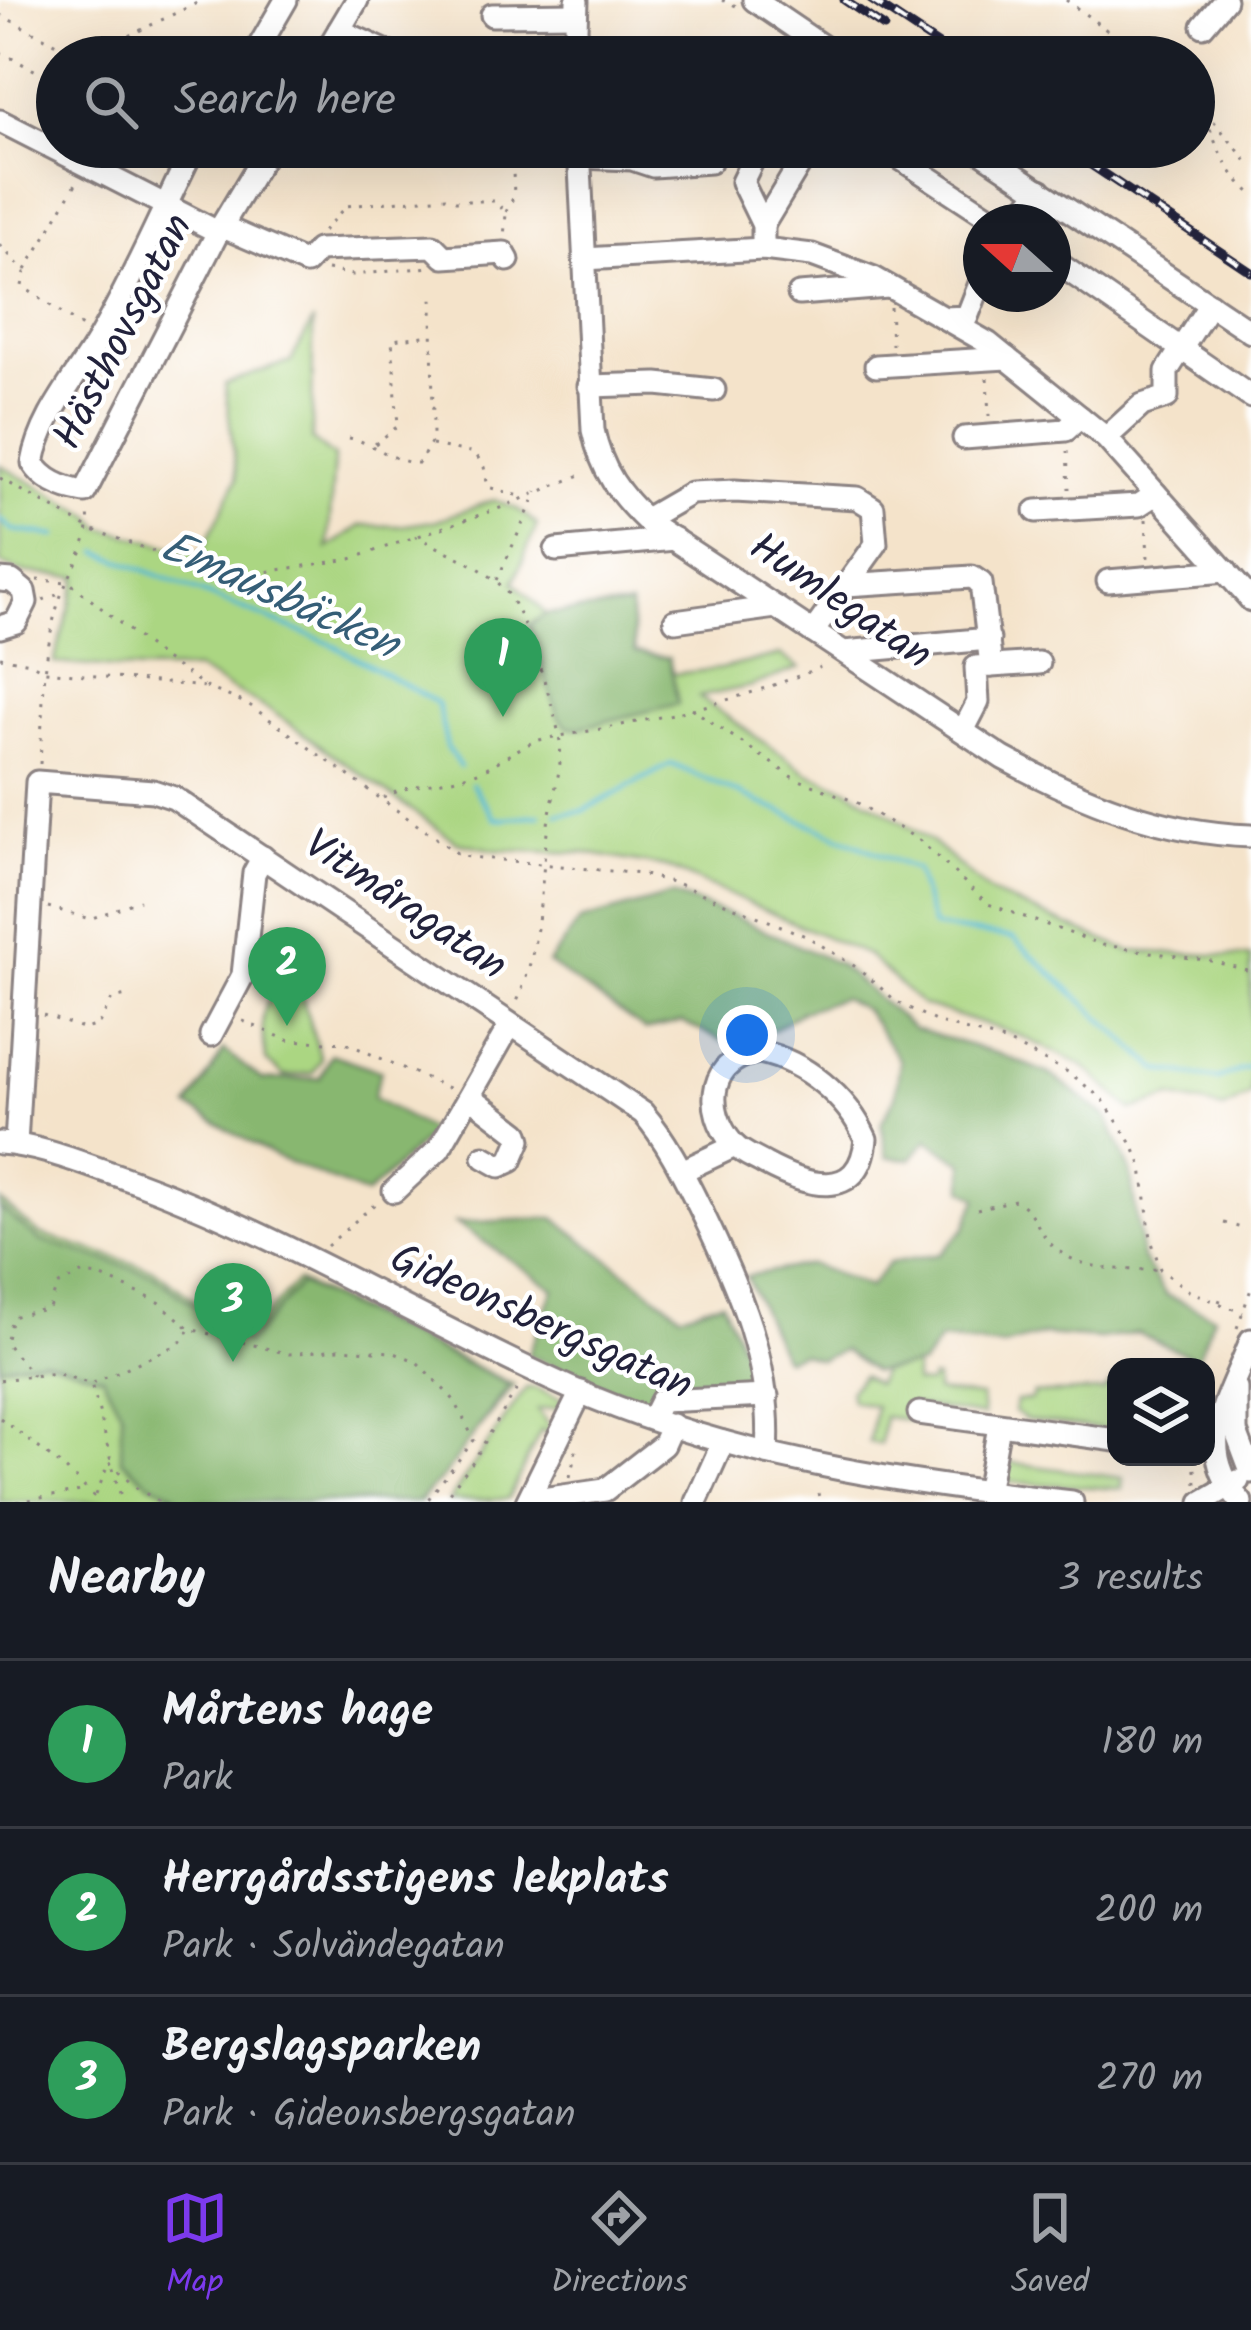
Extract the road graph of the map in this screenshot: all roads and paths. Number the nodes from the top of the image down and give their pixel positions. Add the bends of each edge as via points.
1 (203, 0) edge
2 (286, 0) edge
3 (357, 0) edge
4 (754, 0) edge
5 (1066, 0) edge
6 (1225, 0) edge
7 (576, 7) edge
8 (0, 15) edge
9 (492, 15) dead end
10 (1203, 26) joint
11 (339, 30) junction
12 (42, 36) edge
13 (128, 36) edge
14 (265, 36) edge
15 (335, 36) edge
16 (351, 36) edge
17 (807, 36) edge
18 (1117, 36) edge
19 (1195, 36) edge
20 (0, 52) edge
21 (36, 71) edge
22 (0, 122) edge
23 (1215, 125) edge
24 (36, 143) edge
25 (1215, 145) edge
26 (1251, 166) edge
27 (80, 168) edge
28 (184, 168) edge
29 (256, 168) edge
30 (513, 168) edge
31 (580, 168) edge
32 (749, 168) edge
33 (798, 168) edge
34 (915, 168) edge
35 (1006, 168) edge
36 (84, 170) junction
37 (1040, 190) junction
38 (1251, 193) edge
39 (970, 204) edge
40 (1029, 204) edge
41 (165, 205) junction
42 (506, 214) junction
43 (763, 224) junction
44 (220, 229) junction
45 (0, 245) edge
46 (763, 249) junction
47 (318, 250) junction
48 (506, 256) joint
49 (584, 259) junction
50 (25, 272) junction
51 (1071, 272) edge
52 (888, 286) junction
53 (432, 292) dead end
54 (799, 294) dead end
55 (1210, 304) junction
56 (969, 312) edge
57 (944, 318) junction
58 (1251, 332) edge
59 (432, 335) junction
60 (99, 339) junction
61 (1180, 348) junction
62 (996, 358) junction
63 (885, 365) joint
64 (141, 366) dead end
65 (589, 386) junction
66 (714, 391) dead end
67 (1251, 397) edge
68 (1073, 423) junction
69 (990, 436) junction
70 (349, 438) dead end
71 (964, 438) dead end
72 (1106, 438) junction
73 (430, 445) junction
74 (374, 446) junction
75 (603, 466) junction
76 (0, 478) edge
77 (537, 492) junction
78 (525, 497) junction
79 (1151, 498) junction
80 (1070, 509) junction
81 (1036, 511) dead end
82 (646, 519) junction
83 (90, 530) junction
84 (413, 535) junction
85 (674, 539) junction
86 (556, 550) dead end
87 (1226, 571) junction
88 (1149, 578) junction
89 (69, 581) junction
90 (1108, 581) dead end
91 (496, 582) junction
92 (10, 583) edge
93 (846, 585) junction
94 (1251, 599) edge
95 (776, 607) junction
96 (675, 621) dead end
97 (0, 627) edge
98 (813, 632) junction
99 (989, 639) junction
100 (844, 652) junction
101 (0, 657) edge
102 (1039, 662) dead end
103 (991, 666) junction
104 (45, 671) junction
105 (208, 688) junction
106 (692, 708) junction
107 (963, 731) junction
108 (560, 737) junction
109 (40, 783) junction
110 (382, 799) junction
111 (1251, 836) edge
112 (263, 857) junction
113 (545, 866) junction
114 (140, 900) dead end
115 (29, 901) junction
116 (1251, 971) edge
117 (132, 995) dead end
118 (25, 1009) junction
119 (224, 1012) junction
120 (510, 1025) junction
121 (211, 1035) dead end
122 (471, 1097) junction
123 (8, 1143) edge
124 (735, 1146) junction
125 (484, 1157) dead end
126 (682, 1171) junction
127 (394, 1191) joint
128 (977, 1209) dead end
129 (1224, 1223) dead end
130 (1245, 1229) dead end
131 (316, 1263) junction
132 (1160, 1269) junction
133 (1251, 1289) edge
134 (1223, 1292) dead end
135 (1219, 1304) junction
136 (190, 1329) junction
137 (1251, 1340) edge
138 (1238, 1375) junction
139 (32, 1376) junction
140 (524, 1377) dead end
141 (0, 1380) edge
142 (92, 1384) junction
143 (581, 1392) junction
144 (767, 1396) junction
145 (1215, 1400) edge
146 (919, 1413) dead end
147 (0, 1418) edge
148 (1215, 1421) edge
149 (662, 1422) junction
150 (998, 1426) junction
151 (563, 1428) junction
152 (1107, 1439) edge
153 (474, 1440) junction
154 (723, 1442) junction
155 (480, 1451) junction
156 (766, 1453) junction
157 (109, 1462) junction
158 (1251, 1472) edge
159 (88, 1490) junction
160 (1199, 1492) edge
161 (818, 1493) dead end
162 (987, 1493) junction
163 (1235, 1495) edge
164 (566, 1496) junction
165 (97, 1500) edge
166 (17, 1502) edge
167 (123, 1502) edge
168 (160, 1502) edge
169 (426, 1502) edge
170 (442, 1502) edge
171 (528, 1502) edge
172 (696, 1502) edge
173 (820, 1502) edge
174 (1072, 1502) edge

1 - 13 path
2 - 14 street
3 - 11 street
4 - 17 street
5 - 18 path
6 - 10 street
7 - 9 street
8 - 12 path
10 - 19 path
11 - 15 street
11 - 16 street
20 - 21 path
22 - 24 street
23 - 26 path
25 - 38 path
27 - 36 street
28 - 41 street
29 - 44 street, Hästhovsgatan
30 - 42 path
31 - 49 street, Humlegatan
32 - 43 street via 742,182
33 - 43 street
34 - 39 street
35 - 37 street
36 - 41 street
36 - 50 path
37 - 40 street
37 - 55 street
41 - 44 street
41 - 60 street
42 - 47 path via 496,201 446,196 346,206 324,226
42 - 48 path
43 - 46 street
44 - 47 street via 306,263
44 - 60 street, Hästhovsgatan via 85,492 56,483 33,463
45 - 50 path
46 - 49 street
46 - 52 street via 812,255
47 - 48 street via 433,246 444,257
49 - 65 street, Humlegatan
50 - 60 path via 22,286
51 - 61 street
52 - 54 street
52 - 57 street
52 - 63 path
53 - 59 path
55 - 58 street
55 - 61 street
56 - 57 street
57 - 62 street
59 - 73 path
59 - 74 path via 392,340 398,426
60 - 64 path
61 - 67 street
61 - 72 street via 1167,371 1167,397 1142,405
62 - 63 street
62 - 68 street
62 - 69 path
65 - 66 street
65 - 75 street, Humlegatan
68 - 69 street
68 - 72 street
68 - 80 path
69 - 71 street
70 - 74 path
72 - 79 street
73 - 74 path via 418,463
73 - 78 path via 475,454 488,487
75 - 77 path
75 - 82 street, Humlegatan
76 - 83 path
77 - 78 path
77 - 91 path
78 - 84 path
79 - 80 street
79 - 87 street
79 - 88 path
80 - 81 street
82 - 85 street, Humlegatan
82 - 93 street via 692,493 857,498 873,508 876,544
83 - 84 path via 240,574 318,567
83 - 89 path
84 - 91 path
85 - 86 street
85 - 95 street, Humlegatan
87 - 88 street
87 - 94 street
88 - 90 street
89 - 92 path
89 - 104 path
89 - 105 path
91 - 108 path via 521,618
92 - 97 street via 26,602 16,622
93 - 98 street
93 - 99 street via 972,578 981,583
95 - 96 street
95 - 98 street, Humlegatan
98 - 100 street, Humlegatan
99 - 100 street
99 - 103 street
100 - 106 path via 776,687
100 - 107 street, Humlegatan
101 - 104 path
102 - 103 street
103 - 107 street via 976,667 978,702
104 - 105 path
104 - 109 path
105 - 110 path via 248,704
106 - 108 path
106 - 116 path via 793,777 919,840 988,904 1103,945
107 - 111 street, Humlegatan via 1108,809 1186,832
108 - 110 path via 476,773
108 - 113 path
109 - 112 street, Vitmåragatan via 153,790
109 - 115 street
110 - 113 path via 460,856
112 - 119 street via 251,890 243,975
112 - 120 street, Vitmåragatan
113 - 120 path via 534,955
113 - 132 path via 676,883 808,937 918,1013 1007,1042 1082,1081 1134,1147
114 - 115 path via 91,919
115 - 118 street
117 - 118 path via 112,999 98,1025 85,1029
118 - 123 street
119 - 121 street
119 - 122 path via 286,1040 346,1043
120 - 122 street
120 - 126 street, Vitmåragatan via 632,1104
122 - 125 street via 520,1140 511,1161 500,1166
122 - 127 street via 439,1150
123 - 131 street, Gideonsbergsgatan via 174,1196
124 - 124 street via 714,1102 716,1088 729,1062 760,1052 815,1078 847,1105 866,1138 859,1163 822,1186
124 - 126 street
126 - 144 street, Vitmåragatan via 735,1283
127 - 131 path via 336,1236
128 - 132 path via 1015,1200 1030,1208 1052,1245 1077,1260
129 - 130 path
131 - 143 street, Gideonsbergsgatan
132 - 135 path
133 - 135 path via 1243,1313
134 - 135 path
136 - 139 path via 159,1302 80,1274 58,1286 49,1308 12,1317 6,1343
136 - 142 path via 179,1345
136 - 153 path via 289,1354 338,1349 416,1361 455,1401
137 - 138 street
138 - 145 street
138 - 158 street via 1236,1432
139 - 141 path
139 - 142 path via 56,1373
140 - 155 path
142 - 157 path
143 - 149 street, Gideonsbergsgatan
143 - 151 street
144 - 149 street via 661,1401
144 - 156 street, Vitmåragatan
146 - 150 street
147 - 159 path
148 - 163 street
149 - 154 street, Gideonsbergsgatan
149 - 164 street via 663,1445 605,1490
150 - 152 street
150 - 162 street
151 - 164 path via 578,1446
151 - 171 street
153 - 155 path
153 - 169 path
154 - 156 street, Gideonsbergsgatan
154 - 172 street
155 - 170 path
156 - 162 street, Gideonsbergsgatan
157 - 165 path
157 - 167 path
157 - 168 path
158 - 163 street
159 - 165 path
159 - 166 path
160 - 163 street
161 - 173 path
162 - 174 street, Gideonsbergsgatan
164 - 171 street

